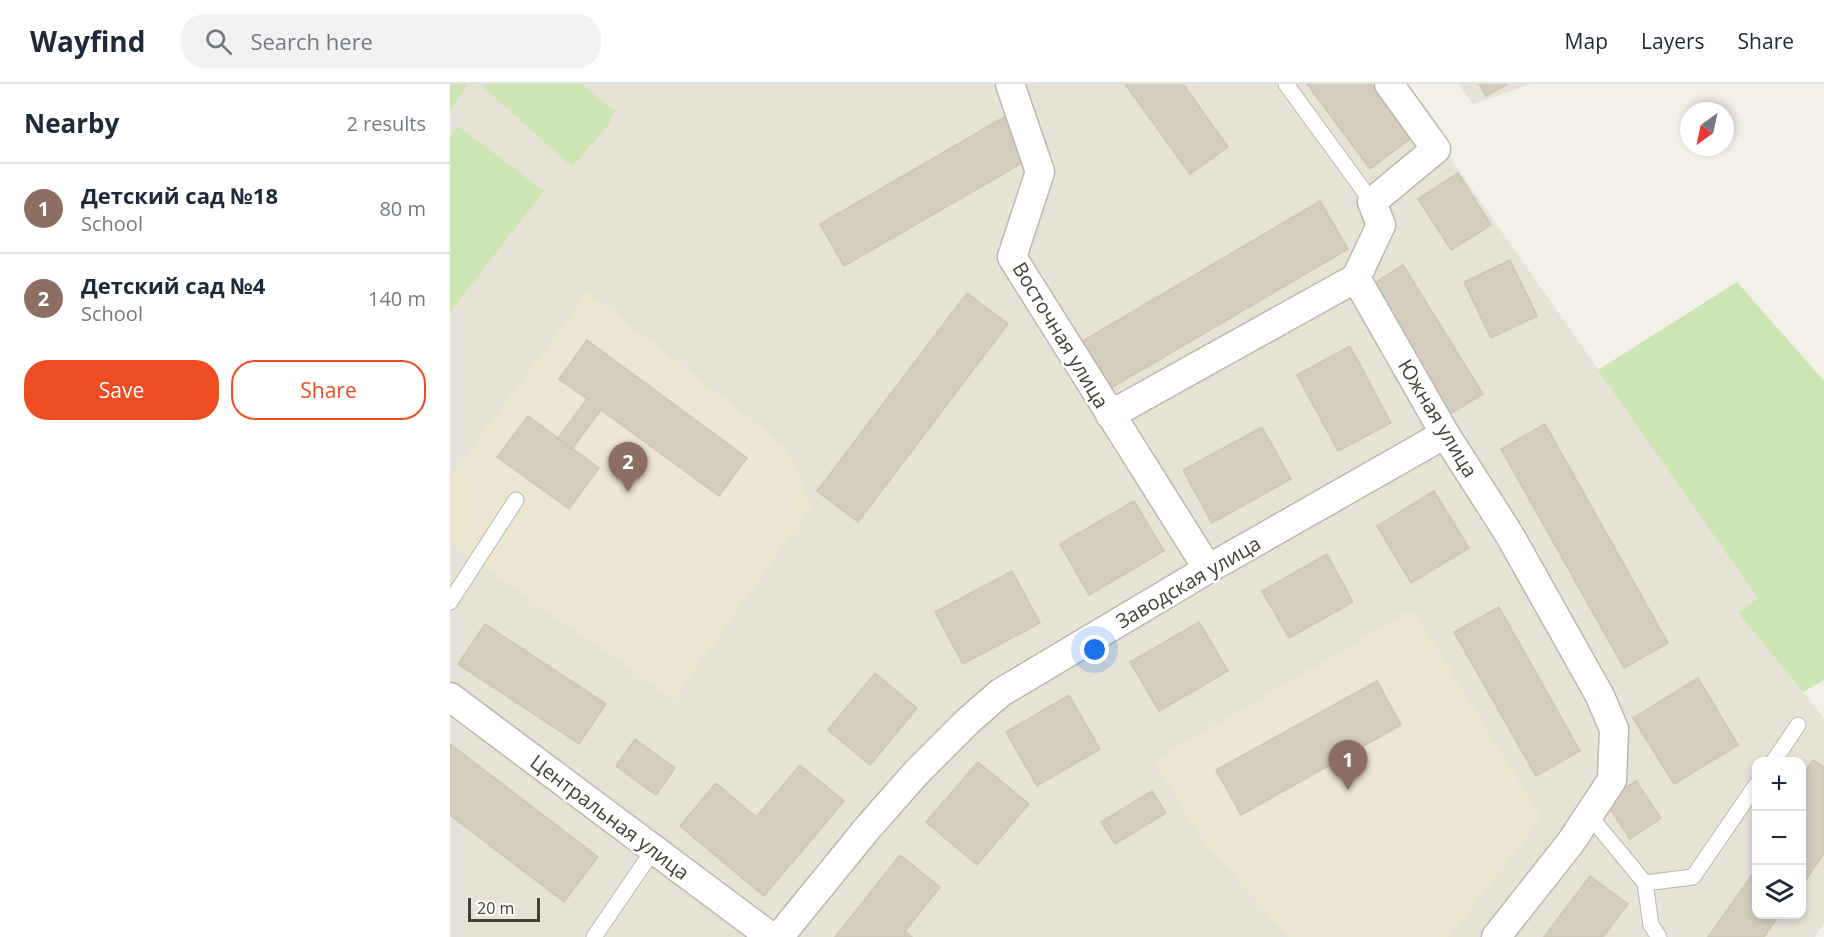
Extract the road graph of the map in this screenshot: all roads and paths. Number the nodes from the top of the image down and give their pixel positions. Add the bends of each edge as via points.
1 (1010, 84) edge
2 (1286, 84) edge
3 (1389, 84) edge
4 (1372, 202) junction
5 (1356, 278) junction
6 (1110, 415) junction
7 (1446, 434) junction
8 (516, 500) dead end
9 (1208, 569) junction
10 (450, 602) edge
11 (450, 697) edge
12 (1798, 725) dead end
13 (1776, 757) edge
14 (1752, 791) edge
15 (1589, 815) junction
16 (654, 849) junction
17 (1644, 883) junction
18 (594, 937) edge
19 (771, 937) edge
20 (779, 937) edge
21 (1496, 937) edge
22 (1659, 937) edge

1 - 6 street, Восточная улица via 1040,172 1012,257
2 - 4 lane
3 - 4 street via 1436,149
4 - 5 street via 1381,225
5 - 6 street, Восточная улица
5 - 7 street, Южная улица
6 - 9 street, Восточная улица
7 - 9 street, Заводская улица
7 - 15 street, Южная улица via 1509,534 1600,696 1614,729 1612,780
8 - 10 lane
9 - 20 street, Заводская улица via 1000,693 916,773
11 - 16 street, Центральная улица
12 - 13 lane
14 - 17 lane via 1693,877
15 - 17 lane
15 - 21 street
16 - 18 lane
16 - 19 street, Центральная улица
17 - 22 lane via 1651,925

